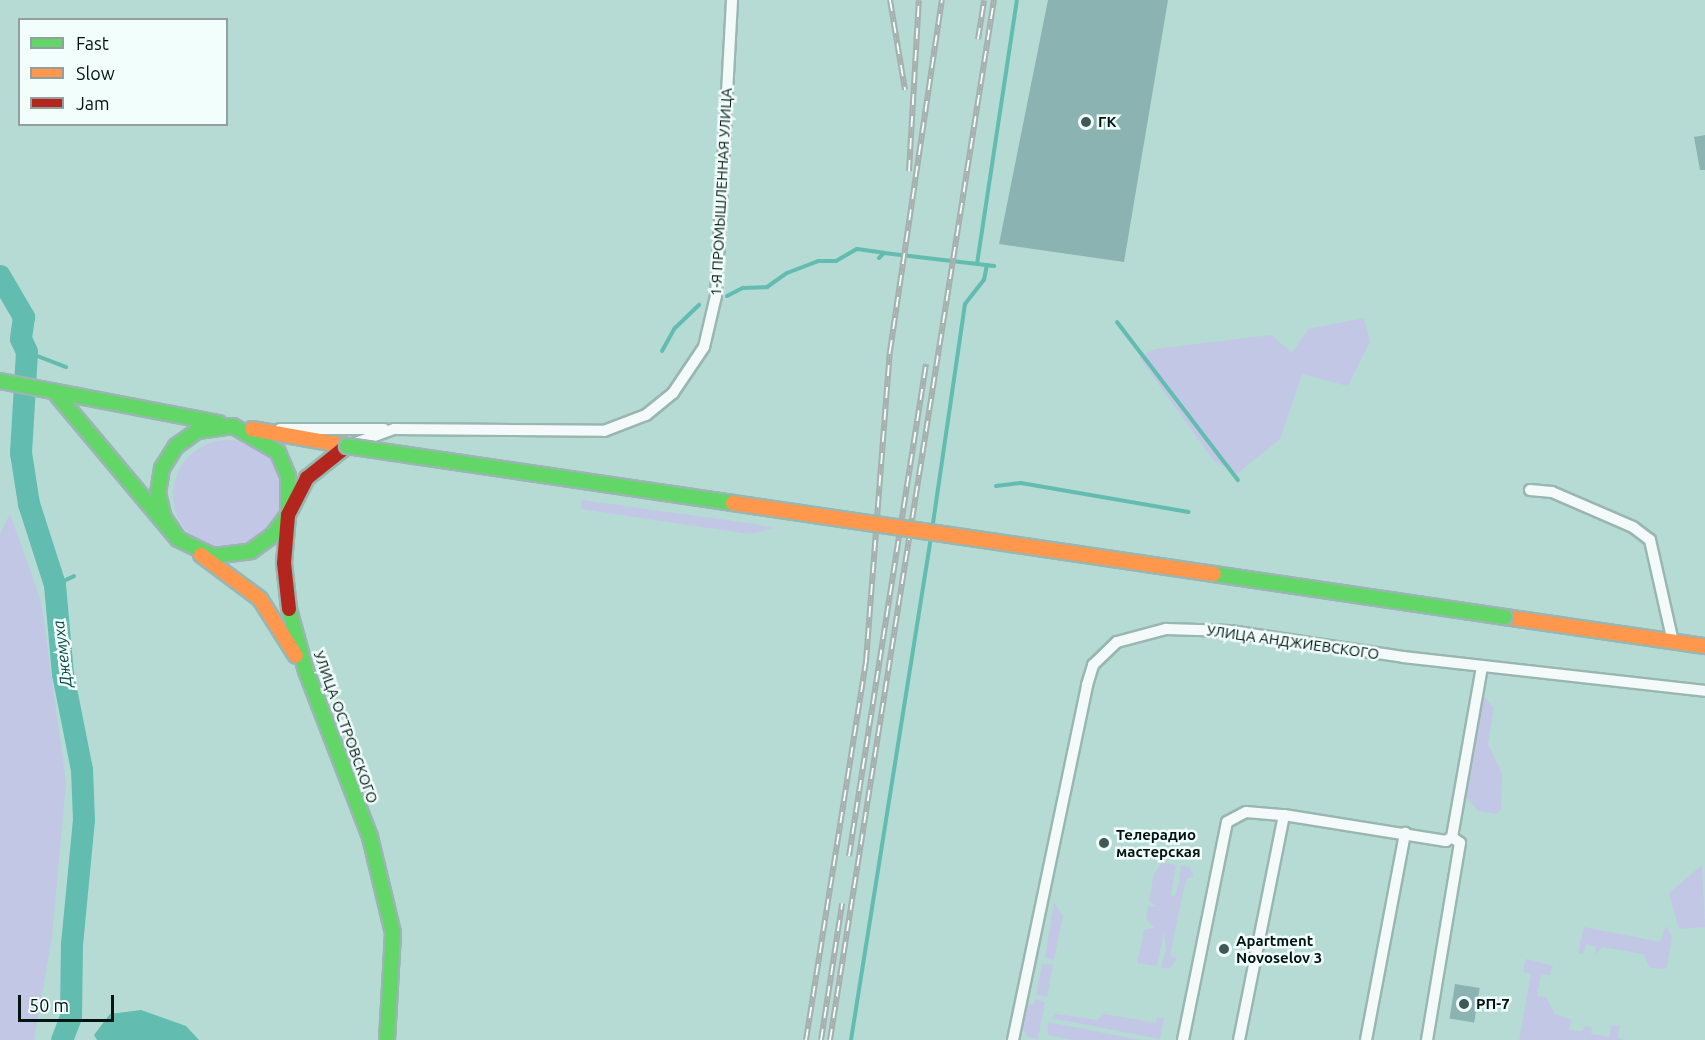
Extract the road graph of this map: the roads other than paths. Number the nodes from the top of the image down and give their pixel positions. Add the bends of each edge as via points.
1 (732, 0) edge
2 (5, 382) edge
3 (53, 394) junction
4 (239, 427) junction
5 (394, 429) junction
6 (347, 446) junction
7 (1530, 490) dead end
8 (288, 515) junction
9 (184, 543) junction
10 (1673, 642) junction
11 (1705, 646) edge
12 (1482, 667) junction
13 (306, 671) junction
14 (1705, 691) edge
15 (1284, 815) junction
16 (1405, 833) junction
17 (1452, 837) junction
18 (387, 1040) edge
19 (1012, 1040) edge
20 (1183, 1040) edge
21 (1239, 1040) edge
22 (1366, 1040) edge
23 (1427, 1040) edge

1 - 5 street, 1-Я ПРОМЫШЛЕННАЯ УЛИЦА via 716,296 704,347 673,393 646,415 604,431
2 - 3 street
3 - 4 street
3 - 9 street
4 - 5 street
4 - 6 street
4 - 8 street via 269,443 284,464 290,489
4 - 9 street via 209,427 191,434 176,446 162,468 160,506
5 - 6 street, 1-Я ПРОМЫШЛЕННАЯ УЛИЦА
6 - 8 street, УЛИЦА ОСТРОВСКОГО via 307,478
6 - 10 street, bridge
7 - 10 street via 1552,492 1633,527 1650,540
8 - 9 street via 272,536 245,553 213,556
8 - 13 street, УЛИЦА ОСТРОВСКОГО via 286,598
9 - 13 street via 260,599
10 - 11 street
12 - 14 street, УЛИЦА АНДЖИЕВСКОГО
12 - 17 street
12 - 19 street, УЛИЦА АНДЖИЕВСКОГО via 1200,629 1138,634 1105,651 1086,685
13 - 18 street, УЛИЦА ОСТРОВСКОГО via 370,837 393,933
15 - 16 street
15 - 20 street via 1246,812 1227,822
15 - 21 street
16 - 17 street via 1446,841
16 - 22 street
17 - 23 street via 1460,843

